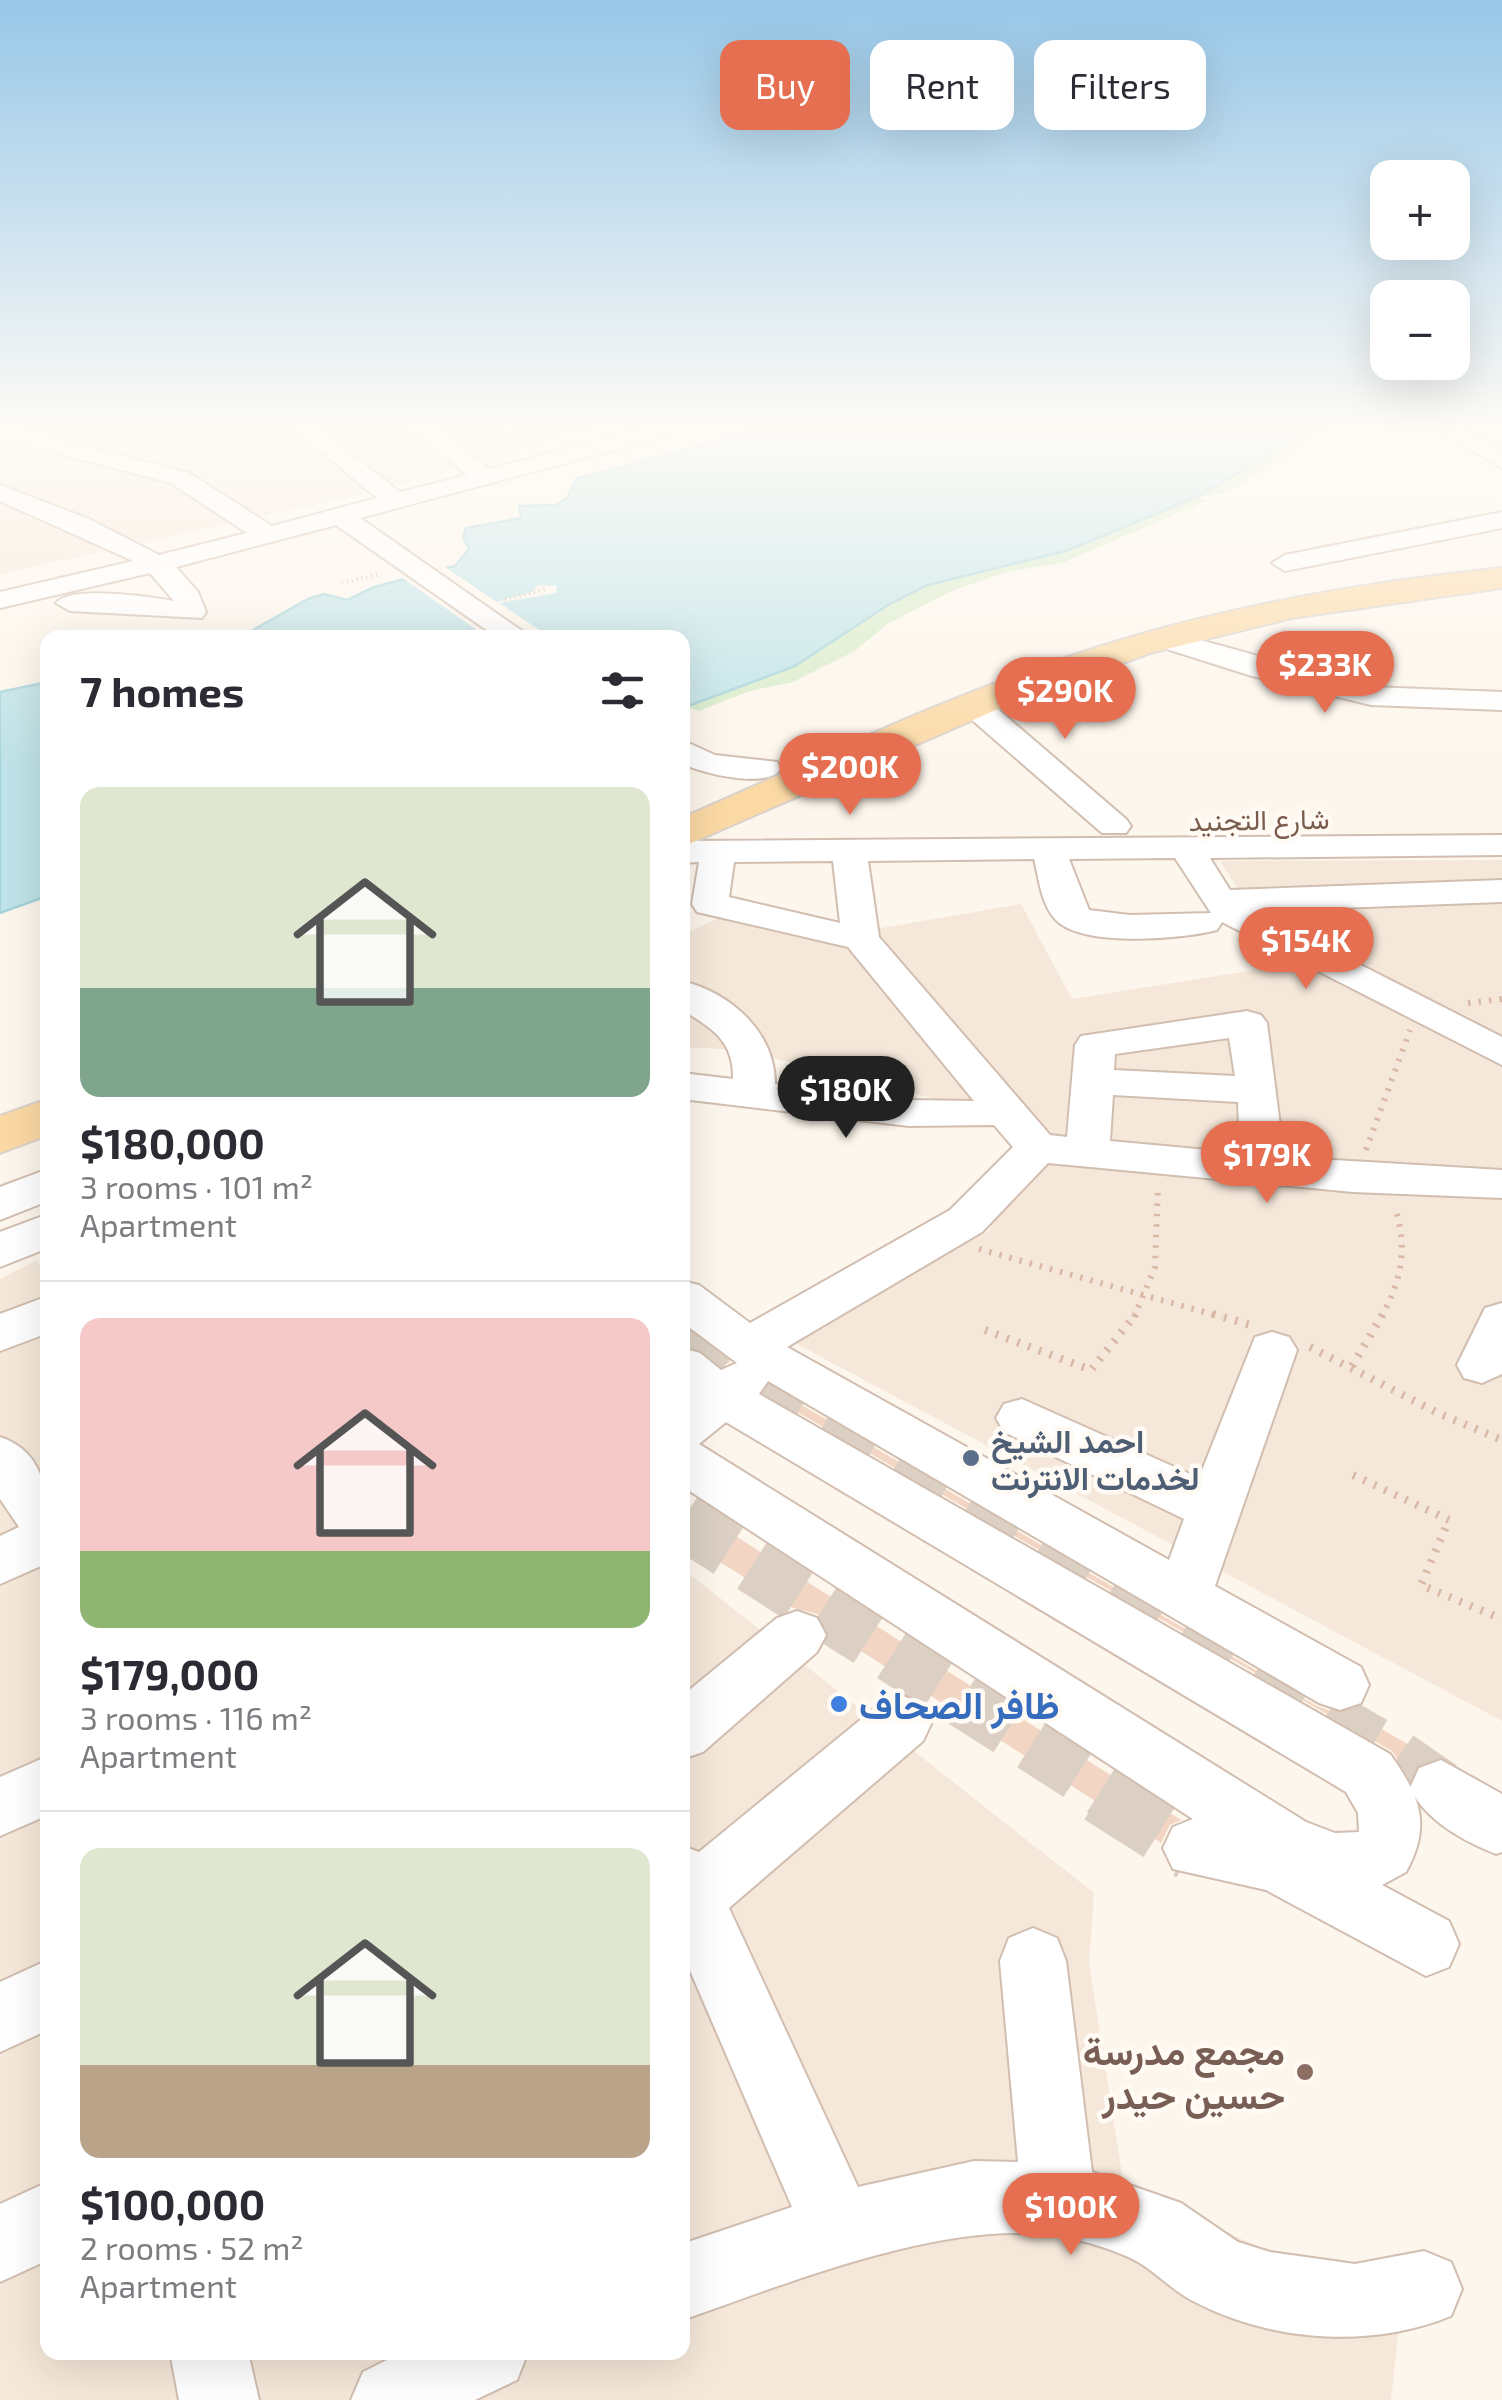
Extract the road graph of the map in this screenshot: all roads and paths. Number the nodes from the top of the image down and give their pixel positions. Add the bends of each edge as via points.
1 (110, 542) edge
2 (241, 542) edge
3 (378, 542) edge
4 (1437, 542) edge
5 (237, 543) joint
6 (1502, 560) edge
7 (158, 564) junction
8 (1502, 578) edge
9 (546, 589) dead end
10 (1286, 593) junction
11 (4, 596) edge
12 (475, 608) junction
13 (507, 630) edge
14 (1164, 639) junction
15 (694, 685) dead end
16 (690, 686) edge
17 (1502, 702) edge
18 (975, 706) junction
19 (690, 753) edge
20 (791, 769) junction
21 (690, 802) edge
22 (1502, 816) edge
23 (1114, 826) junction
24 (690, 829) edge
25 (1502, 846) edge
26 (1186, 848) junction
27 (1034, 849) junction
28 (849, 850) junction
29 (700, 852) edge
30 (1502, 891) edge
31 (1035, 909) dead end
32 (696, 911) edge
33 (1212, 911) junction
34 (861, 939) junction
35 (690, 998) edge
36 (1502, 999) edge
37 (1428, 1012) junction
38 (1502, 1053) edge
39 (1093, 1081) junction
40 (40, 1082) edge
41 (690, 1087) edge
42 (1258, 1090) junction
43 (754, 1094) junction
44 (0, 1099) edge
45 (1006, 1110) junction
46 (40, 1118) edge
47 (0, 1136) edge
48 (1037, 1148) junction
49 (1088, 1152) junction
50 (1158, 1159) junction
51 (1262, 1168) junction
52 (1368, 1179) junction
53 (1502, 1184) edge
54 (40, 1187) edge
55 (0, 1205) edge
56 (40, 1233) edge
57 (936, 1238) junction
58 (0, 1251) edge
59 (1150, 1296) junction
60 (690, 1309) edge
61 (40, 1316) edge
62 (1502, 1320) edge
63 (985, 1330) dead end
64 (0, 1334) edge
65 (1275, 1339) junction
66 (1352, 1366) junction
67 (1482, 1366) dead end
68 (732, 1379) edge
69 (1022, 1418) dead end
70 (1502, 1440) edge
71 (0, 1457) edge
72 (690, 1464) edge
73 (1354, 1475) dead end
74 (1214, 1509) junction
75 (40, 1515) edge
76 (40, 1541) edge
77 (0, 1562) edge
78 (1182, 1597) junction
79 (1502, 1619) edge
80 (796, 1635) dead end
81 (1340, 1685) dead end
82 (902, 1722) dead end
83 (690, 1725) edge
84 (40, 1788) edge
85 (1441, 1788) tunnel mouth
86 (0, 1808) edge
87 (1496, 1824) dead end
88 (1196, 1848) tunnel mouth
89 (690, 1886) edge
90 (690, 1895) edge
91 (1426, 1944) dead end
92 (1033, 1961) dead end
93 (40, 1998) edge
94 (0, 2018) edge
95 (1058, 2199) junction
96 (40, 2222) edge
97 (839, 2229) junction
98 (0, 2245) edge
99 (690, 2279) edge
100 (1424, 2289) dead end
101 (211, 2360) edge
102 (473, 2360) edge
103 (219, 2400) edge
104 (391, 2400) edge

1 - 7 street
2 - 5 street
3 - 12 street
4 - 10 street
5 - 7 street
6 - 10 main road
7 - 11 street
7 - 11 street via 191,600 192,612
8 - 10 main road
9 - 12 path
10 - 14 main road
10 - 20 main road via 1048,653
12 - 13 street
14 - 17 street via 1371,696
14 - 18 main road
15 - 16 path
18 - 20 main road
18 - 23 street
19 - 20 street via 720,766
20 - 21 main road
20 - 24 main road
22 - 23 street, شارع التجنيد
23 - 27 street, شارع التجنيد
25 - 26 street, شارع التجنيد
26 - 27 street, شارع التجنيد
26 - 33 street
27 - 28 street, شارع التجنيد
27 - 31 street
27 - 33 street via 1077,922 1099,926
28 - 29 street, شارع التجنيد
28 - 34 street
29 - 32 street
30 - 33 street
32 - 34 street
33 - 37 street
34 - 45 street
35 - 43 street via 751,1045
36 - 37 path
37 - 38 street
37 - 52 path via 1413,1024
39 - 42 street
39 - 42 street via 1095,1045 1248,1023
39 - 49 street
40 - 44 main road
41 - 43 street
42 - 51 street
43 - 45 street via 909,1113
45 - 48 street
46 - 47 main road
48 - 49 street
48 - 57 street via 966,1221
49 - 50 street
50 - 51 street
50 - 59 path via 1158,1257
51 - 52 street
52 - 53 street
52 - 66 path via 1405,1236 1404,1276
54 - 55 street
56 - 58 street
57 - 59 path
57 - 68 street
59 - 63 path via 1092,1370
59 - 65 path
60 - 68 street
61 - 64 street
62 - 67 street
65 - 66 path
65 - 74 street
66 - 70 path
68 - 72 street via 1368,1772 1394,1817 1389,1841 1377,1855 1354,1864 1322,1860 1284,1843
68 - 78 street
69 - 74 street
71 - 75 street
73 - 79 path via 1449,1520 1421,1585
74 - 78 street
76 - 77 street
78 - 81 street
80 - 83 street
82 - 89 street
84 - 86 street
85 - 87 street
88 - 91 street via 1276,1862
90 - 97 street
92 - 95 street
93 - 94 street
95 - 97 street via 974,2198
95 - 100 street via 1155,2229 1218,2274 1270,2290 1355,2302
96 - 98 street
97 - 99 street
101 - 103 street
102 - 104 street

